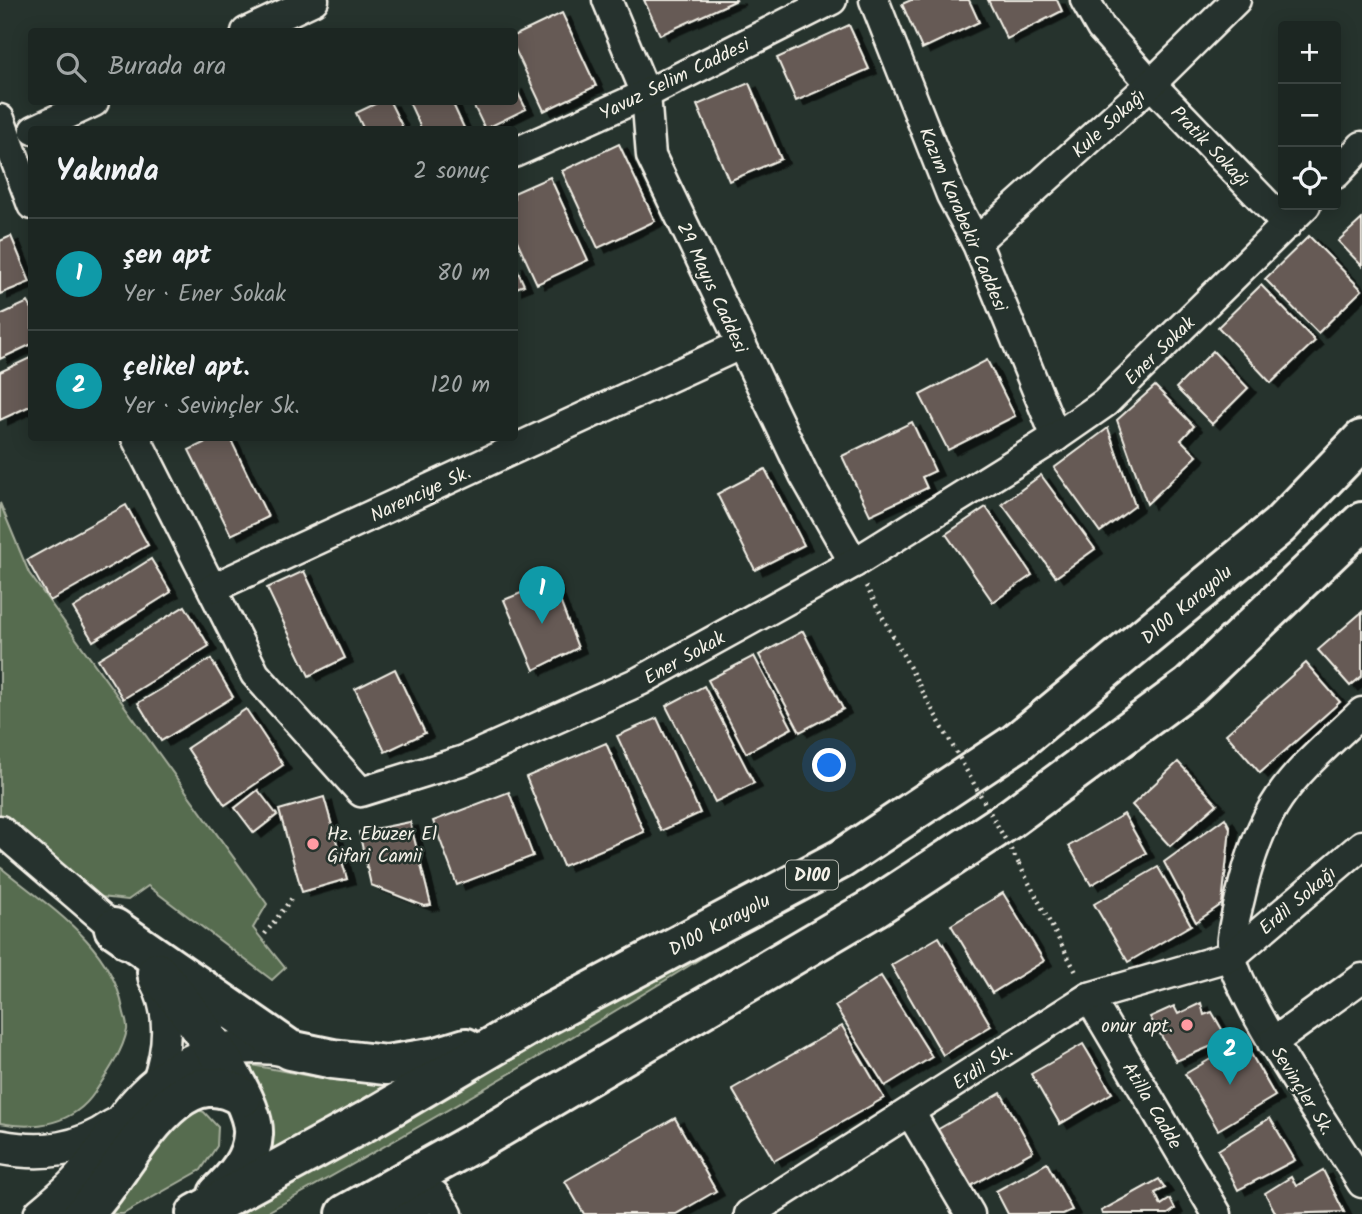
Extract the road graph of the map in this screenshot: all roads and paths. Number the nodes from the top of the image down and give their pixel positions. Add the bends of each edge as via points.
1 (314, 0) edge
2 (607, 0) edge
3 (832, 0) edge
4 (874, 0) edge
5 (1084, 0) edge
6 (1236, 0) edge
7 (254, 28) edge
8 (1151, 84) junction
9 (646, 94) junction
10 (86, 105) edge
11 (29, 126) edge
12 (18, 130) edge
13 (1362, 146) edge
14 (518, 151) edge
15 (1341, 169) edge
16 (28, 184) edge
17 (1301, 210) edge
18 (1287, 225) junction
19 (976, 242) junction
20 (740, 345) junction
21 (1056, 437) junction
22 (1362, 440) edge
23 (138, 441) edge
24 (1362, 522) edge
25 (854, 563) junction
26 (213, 588) junction
27 (1362, 712) edge
28 (0, 830) edge
29 (1362, 845) edge
30 (292, 898) dead end
31 (114, 928) junction
32 (265, 934) dead end
33 (1232, 956) junction
34 (1362, 978) edge
35 (1089, 997) junction
36 (543, 1017) junction
37 (1272, 1043) junction
38 (289, 1050) junction
39 (215, 1052) junction
40 (156, 1084) junction
41 (242, 1097) junction
42 (910, 1112) junction
43 (125, 1118) junction
44 (0, 1147) edge
45 (1362, 1183) edge
46 (41, 1214) edge
47 (83, 1214) edge
48 (188, 1214) edge
49 (196, 1214) edge
50 (346, 1214) edge
51 (399, 1214) edge
52 (448, 1214) edge
53 (749, 1214) edge
54 (970, 1214) edge
55 (1217, 1214) edge

1 - 7 street
2 - 9 street, 29 Mayıs Caddesi
3 - 9 street, Yavuz Selim Caddesi
4 - 19 street, Kazım Karabekir Caddesi via 951,195
5 - 8 street, Pratik Sokağı via 1101,28
6 - 8 street, Kule Sokağı
8 - 18 street, Pratik Sokağı
8 - 19 street, Kule Sokağı
9 - 14 street, Yavuz Selim Caddesi
9 - 20 street, 29 Mayıs Caddesi via 651,156
10 - 11 street
12 - 16 street
13 - 15 street
17 - 18 street, Ener Sokak
18 - 21 street, Ener Sokak via 1105,403
19 - 21 street, Kazım Karabekir Caddesi
20 - 25 street, 29 Mayıs Caddesi via 804,475
20 - 26 street, Narenciye Sk.
21 - 25 street, Ener Sokak
22 - 36 highway, D100 Karayolu / D100 via 1279,526 1016,743 841,859
23 - 26 street, Ener Sokak
24 - 50 highway via 1190,686 1011,818 875,907
25 - 26 street, Ener Sokak via 640,681 464,760 361,792 255,674
25 - 35 path, bridge
27 - 33 street via 1296,774 1265,816 1236,916
28 - 31 street
29 - 33 street, Erdil Sokağı
30 - 32 path
31 - 38 highway
31 - 39 highway via 171,989
31 - 40 street via 153,979 165,1008 166,1040
33 - 35 street, Erdil Sk.
33 - 37 street, Sevinçler Sk.
34 - 37 street
35 - 42 street, Erdil Sk.
35 - 55 street, Atilla Cadde
36 - 38 highway via 467,1048 406,1062 362,1063
36 - 49 highway, D100 Karayolu / D100
37 - 45 street, Sevinçler Sk.
38 - 39 street via 255,1045
39 - 40 street
39 - 41 highway
40 - 43 street
41 - 47 highway via 219,1085 176,1099
41 - 48 highway via 254,1132 251,1150 230,1182
42 - 53 street, Erdil Sk.
42 - 54 street
43 - 44 street via 94,1138 60,1150 29,1152
43 - 46 street via 80,1179
51 - 52 street via 435,1195

